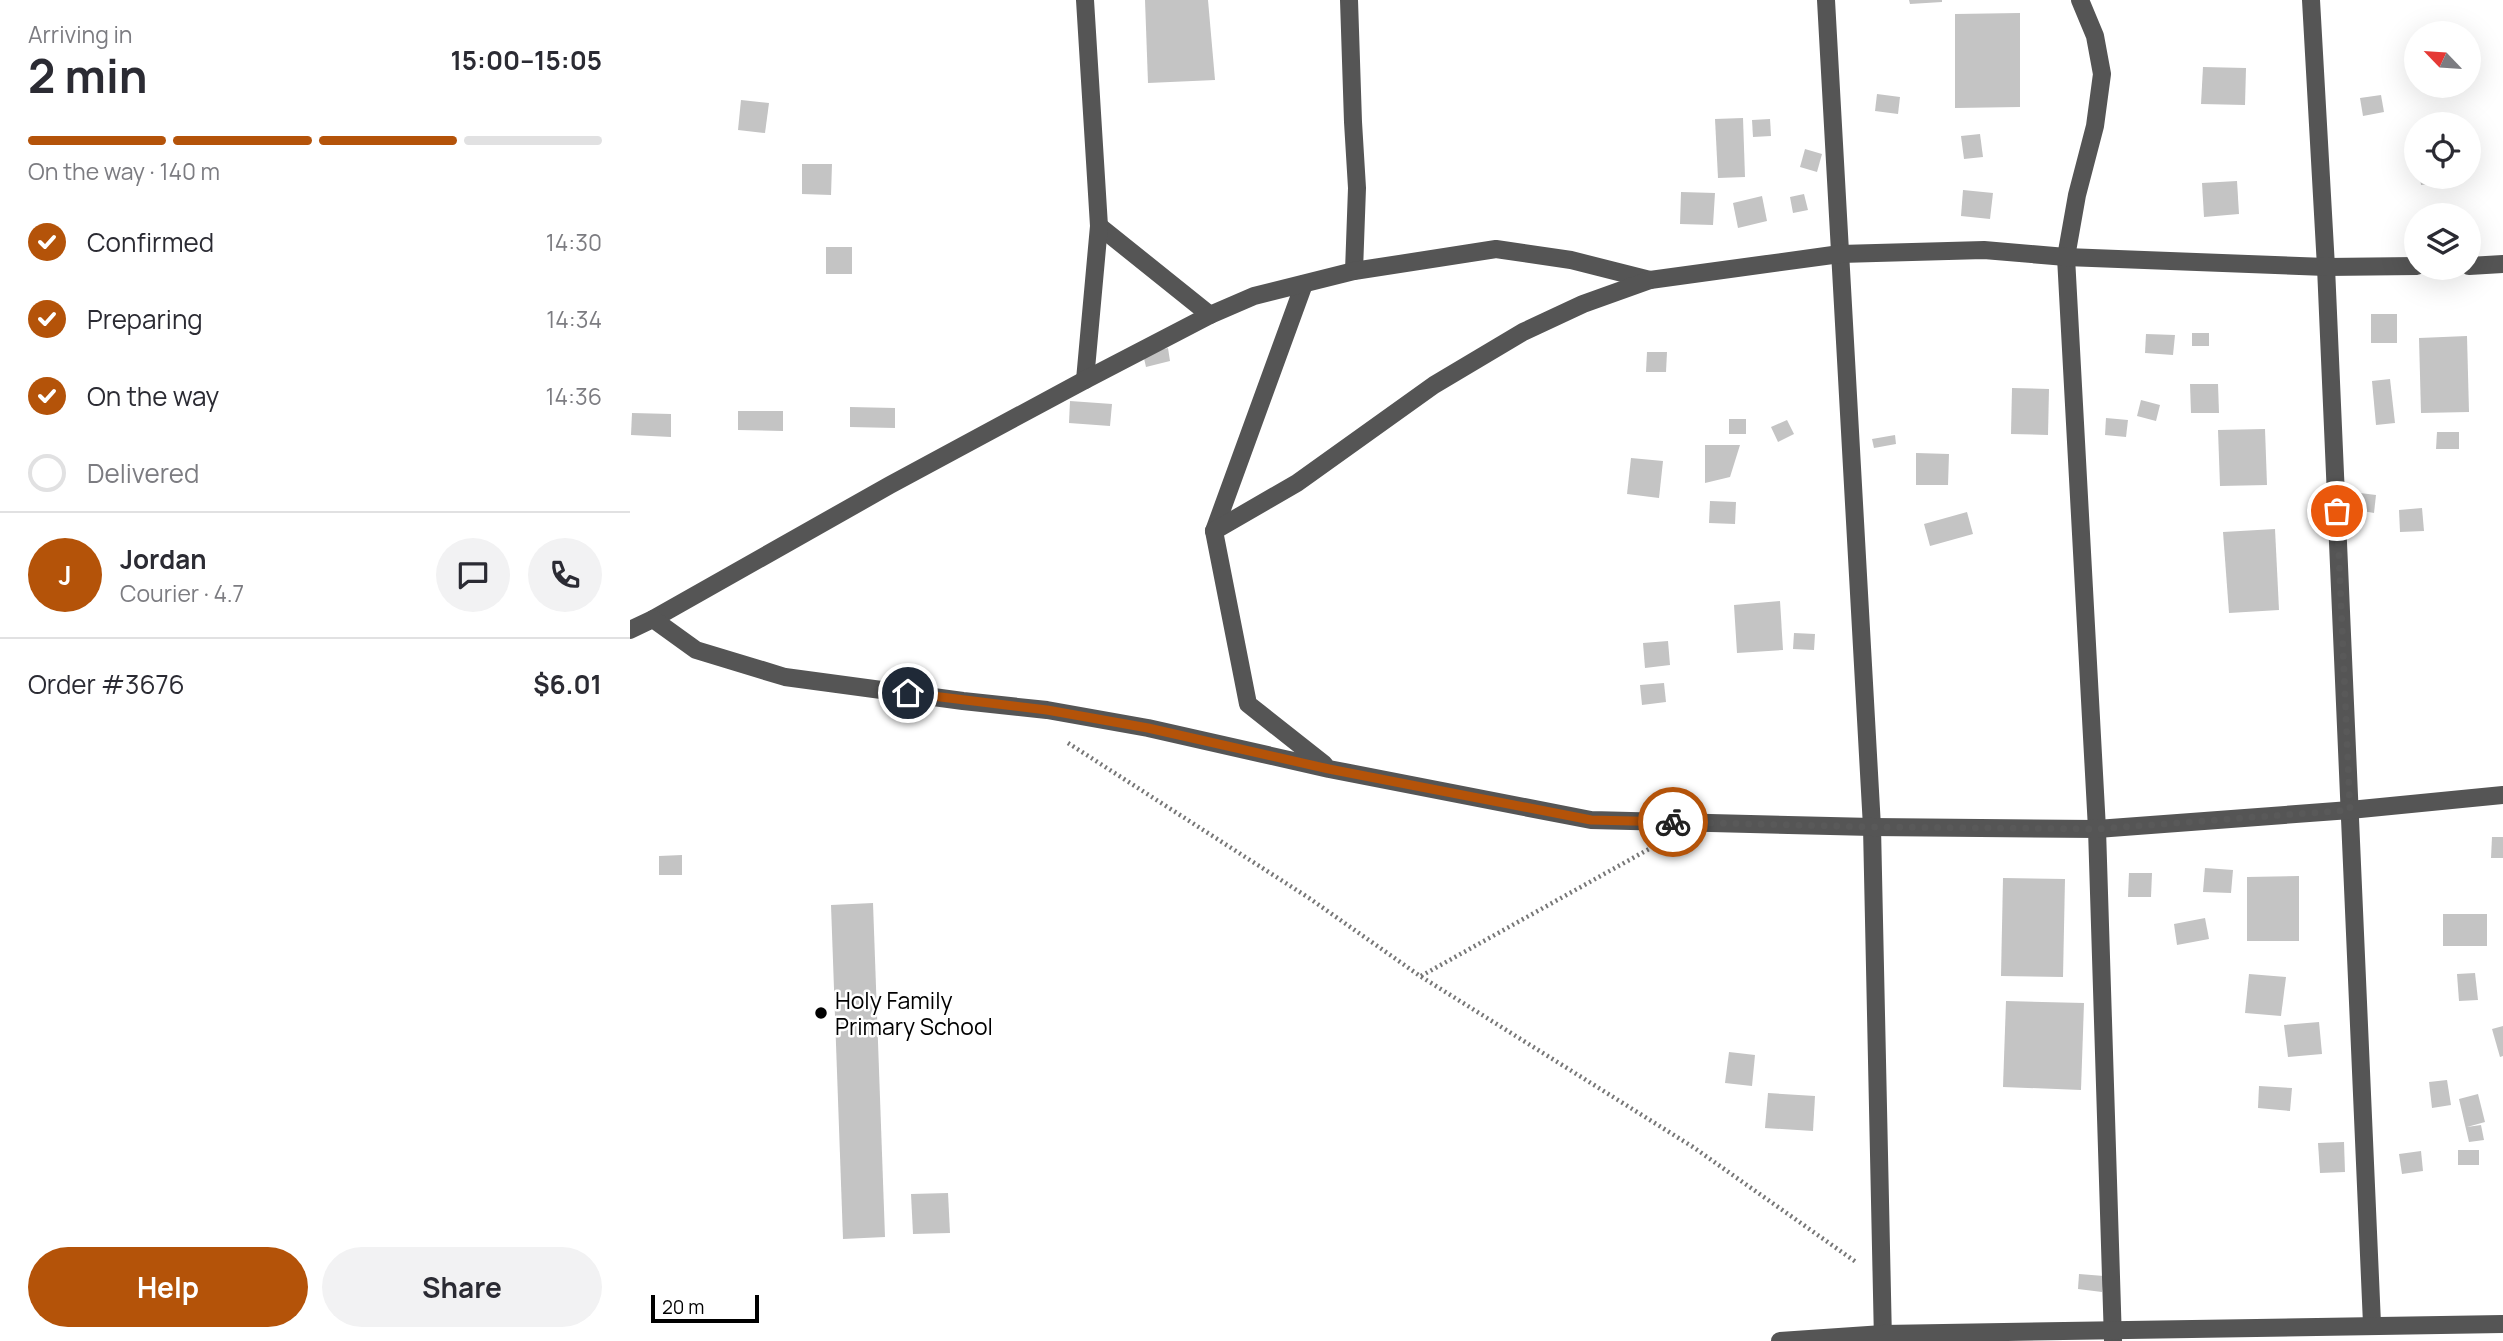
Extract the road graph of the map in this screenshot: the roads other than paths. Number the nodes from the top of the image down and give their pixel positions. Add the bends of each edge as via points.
1 (1085, 0) edge
2 (1349, 0) edge
3 (1363, 0) edge
4 (1826, 0) edge
5 (2080, 0) edge
6 (2311, 0) edge
7 (1350, 22) junction
8 (1099, 226) junction
9 (1840, 254) junction
10 (2066, 257) junction
11 (2503, 264) edge
12 (2481, 265) edge
13 (2404, 266) edge
14 (2326, 267) junction
15 (1354, 271) junction
16 (1650, 280) junction
17 (1304, 284) junction
18 (1210, 315) junction
19 (1084, 380) junction
20 (1214, 531) junction
21 (653, 619) junction
22 (630, 630) edge
23 (1329, 769) junction
24 (2503, 795) edge
25 (2350, 810) junction
26 (1872, 827) junction
27 (2097, 829) junction
28 (2372, 1324) junction
29 (2503, 1324) edge
30 (2112, 1335) edge
31 (1883, 1338) edge
32 (1780, 1341) edge

1 - 8 street
2 - 7 street
3 - 7 street
4 - 9 street
5 - 10 street via 2095,36 2102,74
6 - 14 street
7 - 15 street via 1357,188
8 - 18 street
8 - 19 street
9 - 10 street via 1984,250
9 - 16 street
9 - 26 street
10 - 14 street
10 - 27 street
11 - 12 street
13 - 14 street
14 - 25 street
15 - 16 street via 1496,249 1571,260
15 - 17 street
16 - 20 street via 1523,332 1434,385 1297,483
17 - 18 street via 1254,296
17 - 20 street
18 - 19 street
19 - 21 street
20 - 23 street via 1248,704
21 - 22 street
21 - 23 street via 696,650 785,677 1047,710
23 - 26 street via 1591,820
24 - 25 street
25 - 27 street
25 - 28 street
26 - 27 street
26 - 31 street
27 - 30 street
28 - 29 street
28 - 30 street
30 - 31 street
31 - 32 street

